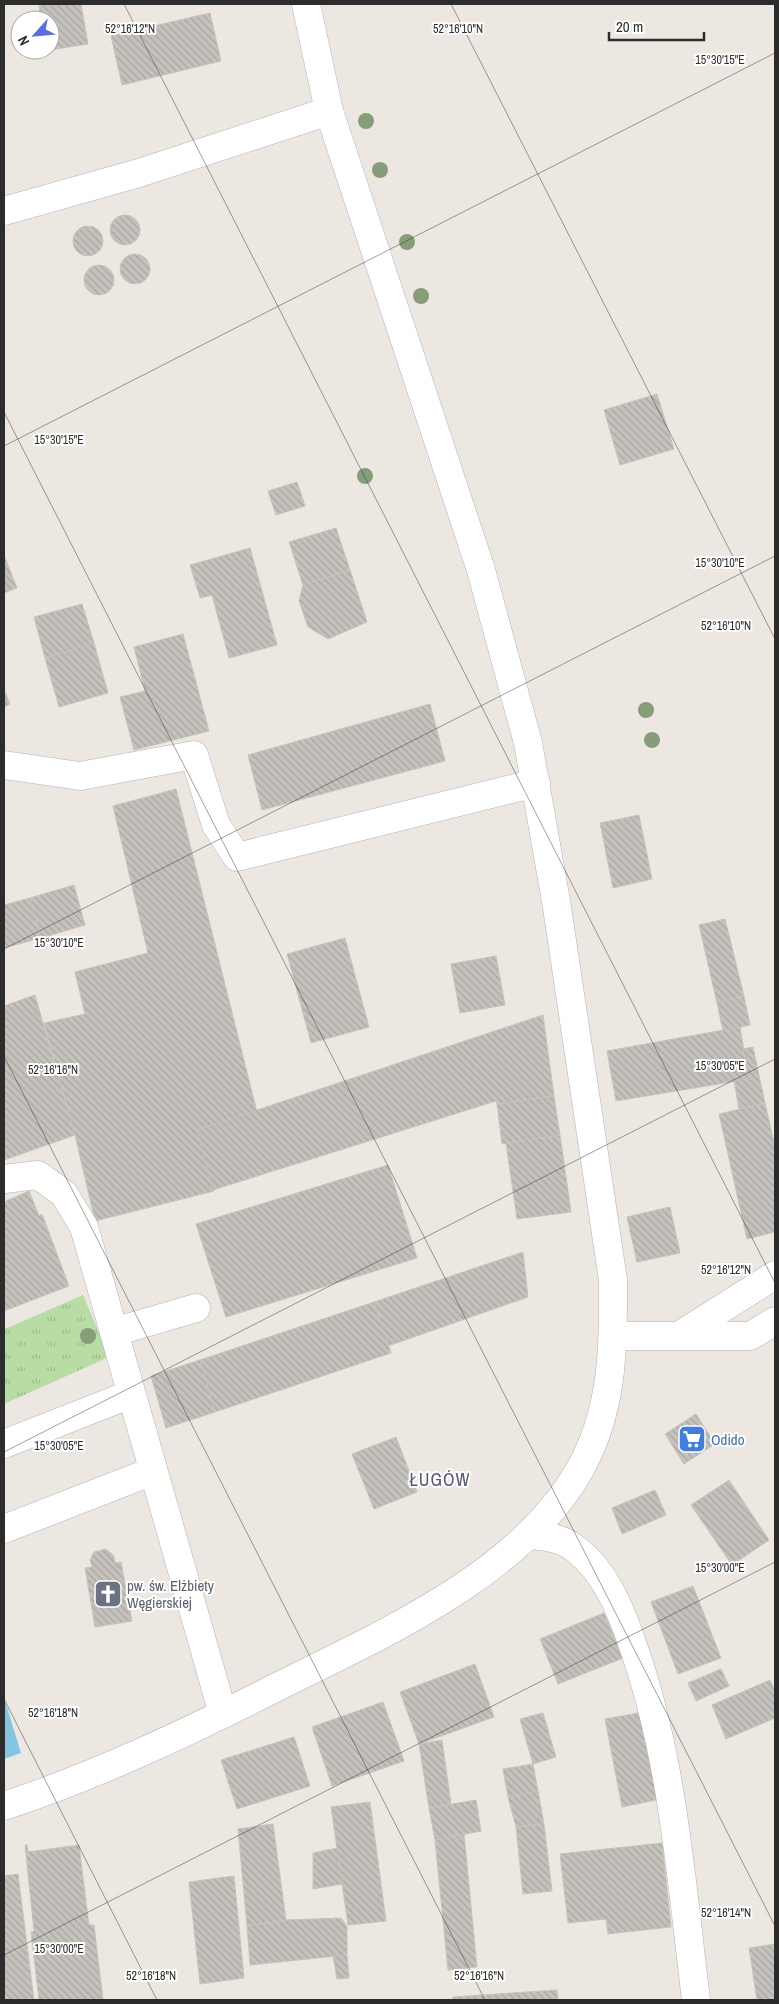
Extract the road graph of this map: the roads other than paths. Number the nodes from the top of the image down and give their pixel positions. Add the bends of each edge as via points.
1 (306, 4) edge
2 (329, 111) junction
3 (4, 211) edge
4 (4, 765) edge
5 (536, 783) junction
6 (4, 1179) edge
7 (775, 1275) edge
8 (196, 1308) dead end
9 (775, 1321) edge
10 (114, 1332) junction
11 (680, 1335) junction
12 (613, 1336) junction
13 (131, 1394) junction
14 (4, 1444) edge
15 (153, 1470) junction
16 (4, 1530) edge
17 (528, 1535) junction
18 (223, 1714) junction
19 (4, 1806) edge
20 (696, 2000) edge

1 - 2 street
2 - 3 street via 139,173
2 - 5 street via 481,570
4 - 5 street via 80,776 194,755 216,826 237,857
5 - 12 street via 613,1280
6 - 10 street via 38,1175 64,1194 84,1227
7 - 11 street
8 - 10 street
9 - 11 street via 750,1336
10 - 13 street
11 - 12 street
12 - 17 street via 609,1386 601,1423 579,1472
13 - 14 street
13 - 15 street
15 - 16 street
15 - 18 street
17 - 18 street via 497,1562 451,1594 350,1651
17 - 20 street via 554,1537 578,1550 618,1603 635,1650 648,1687 670,1785
18 - 19 street via 99,1771

